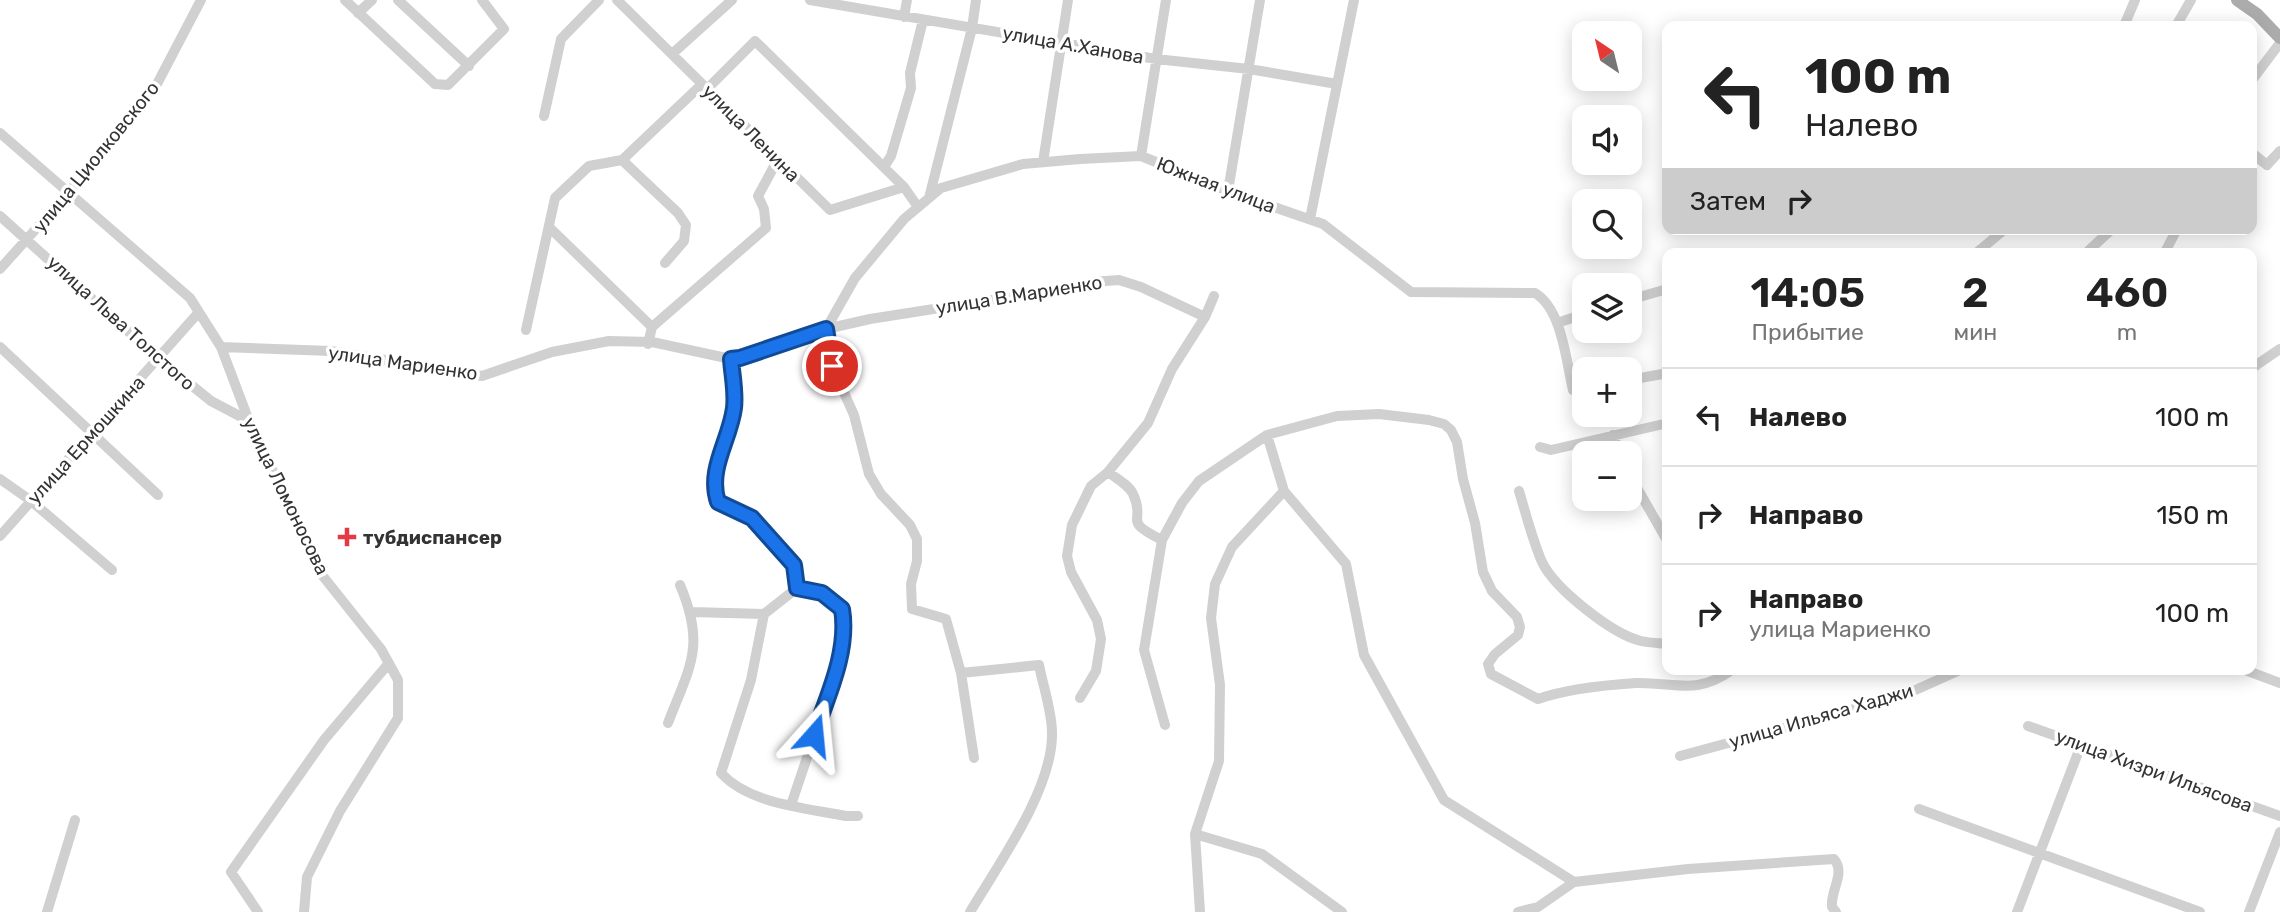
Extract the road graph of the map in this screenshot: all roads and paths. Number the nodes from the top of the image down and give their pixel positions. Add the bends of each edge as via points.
1 (201, 0) edge
2 (345, 0) edge
3 (372, 0) edge
4 (398, 0) edge
5 (482, 0) edge
6 (599, 0) edge
7 (617, 0) edge
8 (732, 0) edge
9 (810, 0) edge
10 (907, 0) edge
11 (976, 0) edge
12 (1068, 0) edge
13 (1166, 0) edge
14 (1260, 0) edge
15 (1354, 0) edge
16 (2136, 0) edge
17 (2191, 0) edge
18 (2237, 0) edge
19 (358, 13) junction
20 (2257, 14) junction
21 (904, 17) junction
22 (923, 20) junction
23 (2126, 21) edge
24 (2179, 21) edge
25 (972, 28) junction
26 (2280, 28) edge
27 (2280, 40) edge
28 (1061, 43) junction
29 (672, 54) junction
30 (1156, 59) junction
31 (469, 66) junction
32 (1248, 69) junction
33 (2257, 73) edge
34 (1337, 84) junction
35 (704, 86) junction
36 (544, 116) dead end
37 (0, 132) edge
38 (2280, 151) edge
39 (1141, 156) junction
40 (2257, 157) edge
41 (778, 159) junction
42 (622, 160) junction
43 (1043, 162) junction
44 (884, 167) junction
45 (904, 187) junction
46 (69, 191) junction
47 (1228, 191) junction
48 (929, 198) junction
49 (918, 207) junction
50 (0, 216) edge
51 (1310, 219) junction
52 (549, 227) junction
53 (1998, 235) edge
54 (2106, 235) edge
55 (28, 239) junction
56 (1982, 248) edge
57 (2091, 248) edge
58 (665, 263) dead end
59 (0, 270) edge
60 (1662, 290) edge
61 (1214, 296) dead end
62 (1642, 296) edge
63 (198, 312) junction
64 (1205, 317) junction
65 (1572, 318) edge
66 (1557, 323) junction
67 (652, 327) junction
68 (826, 329) junction
69 (526, 330) dead end
70 (648, 343) junction
71 (0, 347) edge
72 (220, 347) junction
73 (2280, 349) edge
74 (159, 359) junction
75 (731, 359) junction
76 (2257, 365) edge
77 (1662, 374) edge
78 (1642, 378) edge
79 (1572, 386) edge
80 (249, 421) junction
81 (1662, 424) edge
82 (92, 434) junction
83 (1267, 435) junction
84 (1613, 435) junction
85 (1615, 441) edge
86 (1540, 447) dead end
87 (1108, 472) junction
88 (0, 480) edge
89 (1284, 491) junction
90 (1519, 491) dead end
91 (158, 495) dead end
92 (1642, 497) edge
93 (30, 500) junction
94 (1662, 532) edge
95 (0, 536) edge
96 (1162, 540) junction
97 (112, 570) dead end
98 (680, 585) dead end
99 (797, 588) junction
100 (691, 612) junction
101 (764, 614) junction
102 (1662, 643) edge
103 (389, 663) junction
104 (961, 673) junction
105 (2257, 674) edge
106 (1723, 675) edge
107 (1949, 675) edge
108 (2280, 682) edge
109 (1080, 698) dead end
110 (668, 723) dead end
111 (1165, 725) dead end
112 (2028, 726) dead end
113 (2081, 745) junction
114 (1680, 756) dead end
115 (974, 758) dead end
116 (791, 805) junction
117 (1919, 809) dead end
118 (858, 816) dead end
119 (2280, 816) edge
120 (75, 820) dead end
121 (2280, 832) edge
122 (1195, 834) junction
123 (2041, 855) junction
124 (1574, 882) junction
125 (47, 912) edge
126 (258, 912) edge
127 (304, 912) edge
128 (970, 912) edge
129 (1200, 912) edge
130 (1342, 912) edge
131 (1518, 912) edge
132 (1836, 912) edge
133 (2017, 912) edge
134 (2200, 912) edge
135 (2249, 912) edge

1 - 46 street, улица Циолковского via 157,84
2 - 19 street
3 - 19 street
4 - 31 street
5 - 31 street via 504,29
6 - 36 street via 561,38
7 - 29 street, улица Ленина
8 - 29 street
9 - 21 street, улица А.Ханова
10 - 21 street
11 - 25 street
12 - 28 street
13 - 30 street
14 - 32 street
15 - 34 street
16 - 23 street
17 - 24 street
18 - 20 main road
19 - 31 street via 435,85 448,85
20 - 26 street
20 - 27 main road
21 - 22 street, улица А.Ханова
22 - 25 street, улица А.Ханова
22 - 44 street via 910,73 911,88
25 - 28 street, улица А.Ханова
25 - 48 street
27 - 33 street
28 - 30 street, улица А.Ханова
28 - 43 street
29 - 35 street, улица Ленина
30 - 32 street, улица А.Ханова
30 - 39 street
32 - 34 street, улица А.Ханова
32 - 47 street
34 - 51 street
35 - 41 street, улица Ленина
35 - 42 street
35 - 44 street via 755,41
37 - 46 street, улица Ломоносова
38 - 40 street via 2267,165
39 - 43 street, Южная улица
39 - 47 street, Южная улица
41 - 45 street, улица Ленина via 830,211
41 - 67 street via 758,196 766,228
42 - 52 street via 589,166 555,198
42 - 58 street via 686,225 684,241
43 - 48 street, Южная улица via 941,187
44 - 45 street
45 - 49 street
46 - 55 street, улица Циолковского
46 - 63 street, улица Ломоносова via 190,298
47 - 51 street, Южная улица
48 - 49 street, Южная улица
49 - 68 street, Южная улица via 855,278
50 - 55 street, улица Льва Толстого
51 - 66 street, Южная улица via 1323,224 1411,292 1535,293 1544,298
52 - 67 street
52 - 69 street
53 - 56 street
54 - 57 street
55 - 59 street, улица Циолковского
55 - 74 street, улица Льва Толстого
60 - 62 street
61 - 64 street
63 - 72 street, улица Ломоносова
63 - 74 street, улица Ермошкина
64 - 68 street, улица В.Мариенко via 1119,280
64 - 87 street via 1172,369 1148,423
65 - 66 street
66 - 79 street, Южная улица
67 - 70 street
68 - 75 street, улица Мариенко
68 - 104 street via 832,366 854,415 869,474 917,539 912,609 946,619
70 - 72 street, улица Мариенко via 609,341 552,352 482,376 331,351
70 - 75 street, улица Мариенко
71 - 82 street
72 - 80 street, улица Ломоносова
73 - 76 street
74 - 80 street, улица Льва Толстого via 211,401
74 - 82 street, улица Ермошкина
75 - 99 street via 734,407 713,488 718,502 752,518 794,565
77 - 78 street
80 - 103 street, улица Ломоносова via 322,575
81 - 84 street
82 - 91 street
82 - 93 street, улица Ермошкина
83 - 89 street
83 - 96 street via 1199,481
83 - 106 street via 1355,414 1429,420 1451,430 1483,572 1520,627 1518,635 1488,664 1491,674 1538,699 1553,693 1637,683 1694,686
84 - 85 street
84 - 86 street via 1551,450
87 - 96 street via 1132,490 1136,524
87 - 109 street via 1091,486 1068,543 1071,572 1097,620 1101,639 1096,671
88 - 93 street
89 - 122 street via 1232,547 1215,584 1210,618 1220,685 1219,761
89 - 124 street via 1346,564 1364,656 1444,800
90 - 102 street via 1543,563 1565,593 1616,631
92 - 94 street
93 - 95 street, улица Ермошкина
93 - 97 street
96 - 111 street via 1144,649
98 - 100 street
99 - 101 street
99 - 116 street via 822,593 842,609 845,628 838,666
100 - 101 street
100 - 110 street via 695,647
101 - 116 street via 751,680 721,773 768,801
103 - 126 street via 324,740 231,872
103 - 127 street, улица Ломоносова via 398,680 398,718 340,811 307,877
104 - 115 street
104 - 128 street via 1039,664 1053,733 1048,766 1019,834
105 - 108 street
107 - 114 street, улица Ильяса Хаджи via 1902,696
112 - 113 street, улица Хизри Ильясова
113 - 119 street, улица Хизри Ильясова
113 - 123 street
116 - 118 street
117 - 123 street
120 - 125 street
121 - 135 street
122 - 129 street
122 - 130 street via 1262,855
123 - 133 street
123 - 134 street
124 - 131 street via 1538,907
124 - 132 street via 1835,859 1840,870 1830,897

